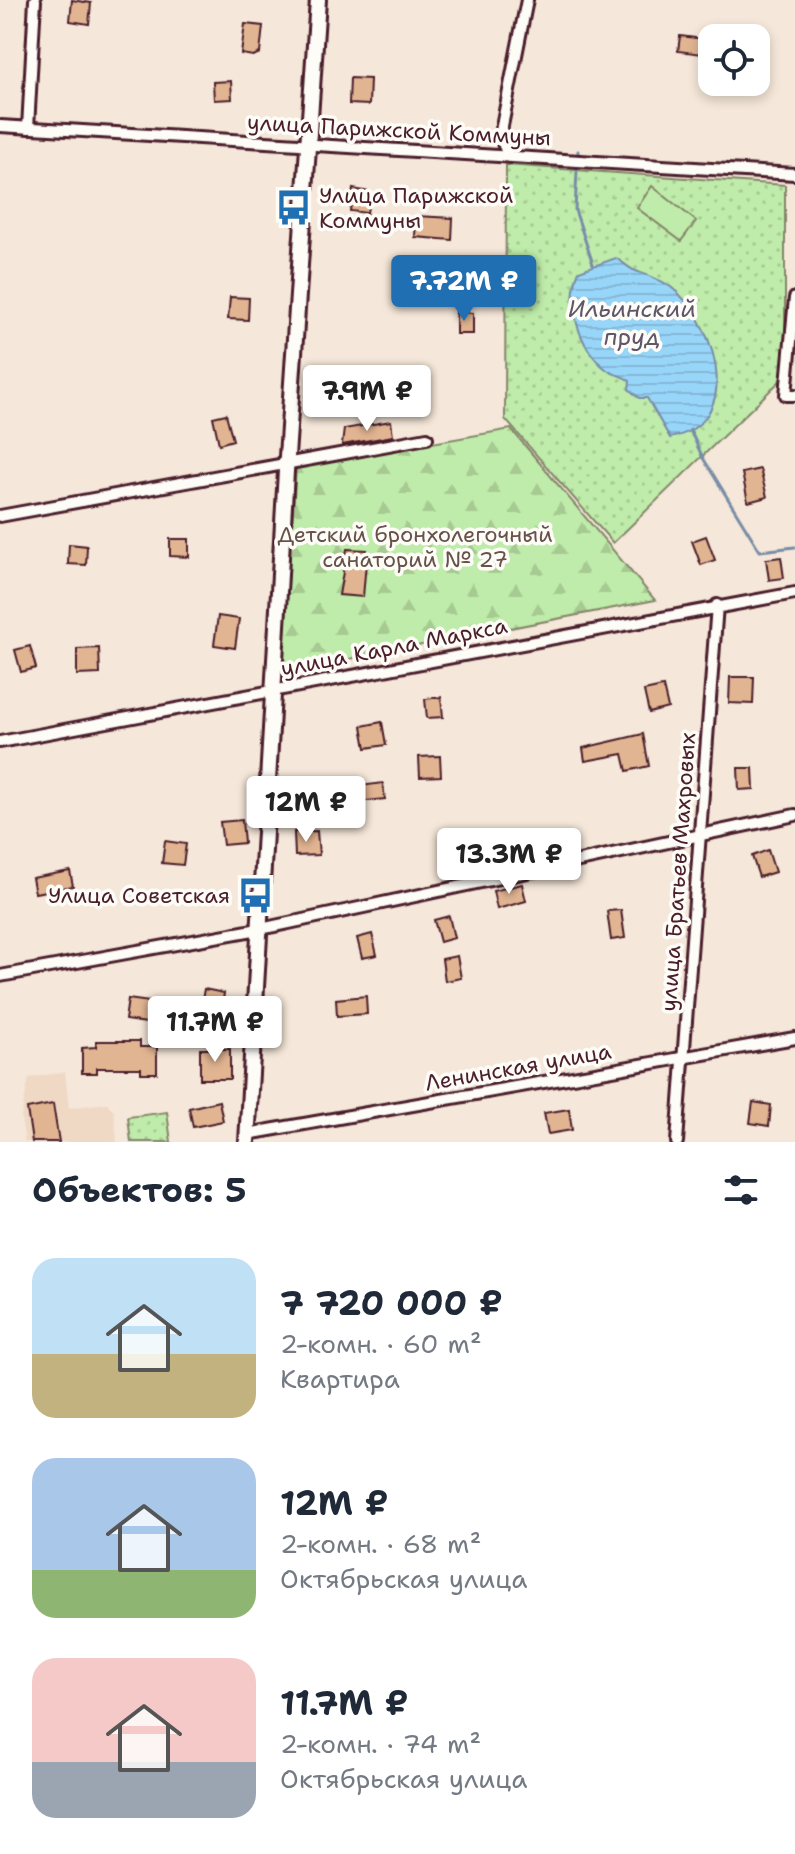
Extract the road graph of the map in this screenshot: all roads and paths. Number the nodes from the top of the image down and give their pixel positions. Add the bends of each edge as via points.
1 (35, 0) edge
2 (318, 0) edge
3 (527, 0) edge
4 (0, 126) edge
5 (28, 128) junction
6 (309, 144) junction
7 (508, 155) junction
8 (795, 174) edge
9 (795, 298) edge
10 (790, 395) edge
11 (427, 438) dead end
12 (286, 462) junction
13 (0, 516) edge
14 (795, 593) edge
15 (717, 605) junction
16 (273, 691) junction
17 (0, 742) edge
18 (795, 815) edge
19 (700, 834) junction
20 (259, 929) junction
21 (0, 976) edge
22 (795, 1038) edge
23 (684, 1059) junction
24 (247, 1138) edge
25 (677, 1142) edge

1 - 5 street
2 - 6 main road
3 - 7 street via 500,136
4 - 5 street, улица Парижской Коммуны
5 - 6 street, улица Парижской Коммуны
6 - 7 street, улица Парижской Коммуны
6 - 12 main road
7 - 8 street, улица Парижской Коммуны
9 - 10 street
11 - 12 street
12 - 13 street
12 - 16 main road
14 - 15 street, улица Карла Маркса
15 - 16 street, улица Карла Маркса
15 - 19 street, улица Братьев Махровых
16 - 17 street, улица Карла Маркса
16 - 20 main road
18 - 19 street
19 - 20 street
19 - 23 street, улица Братьев Махровых
20 - 21 street
20 - 24 main road
22 - 23 street, Ленинская улица
23 - 24 street, Ленинская улица
23 - 25 street, улица Братьев Махровых

